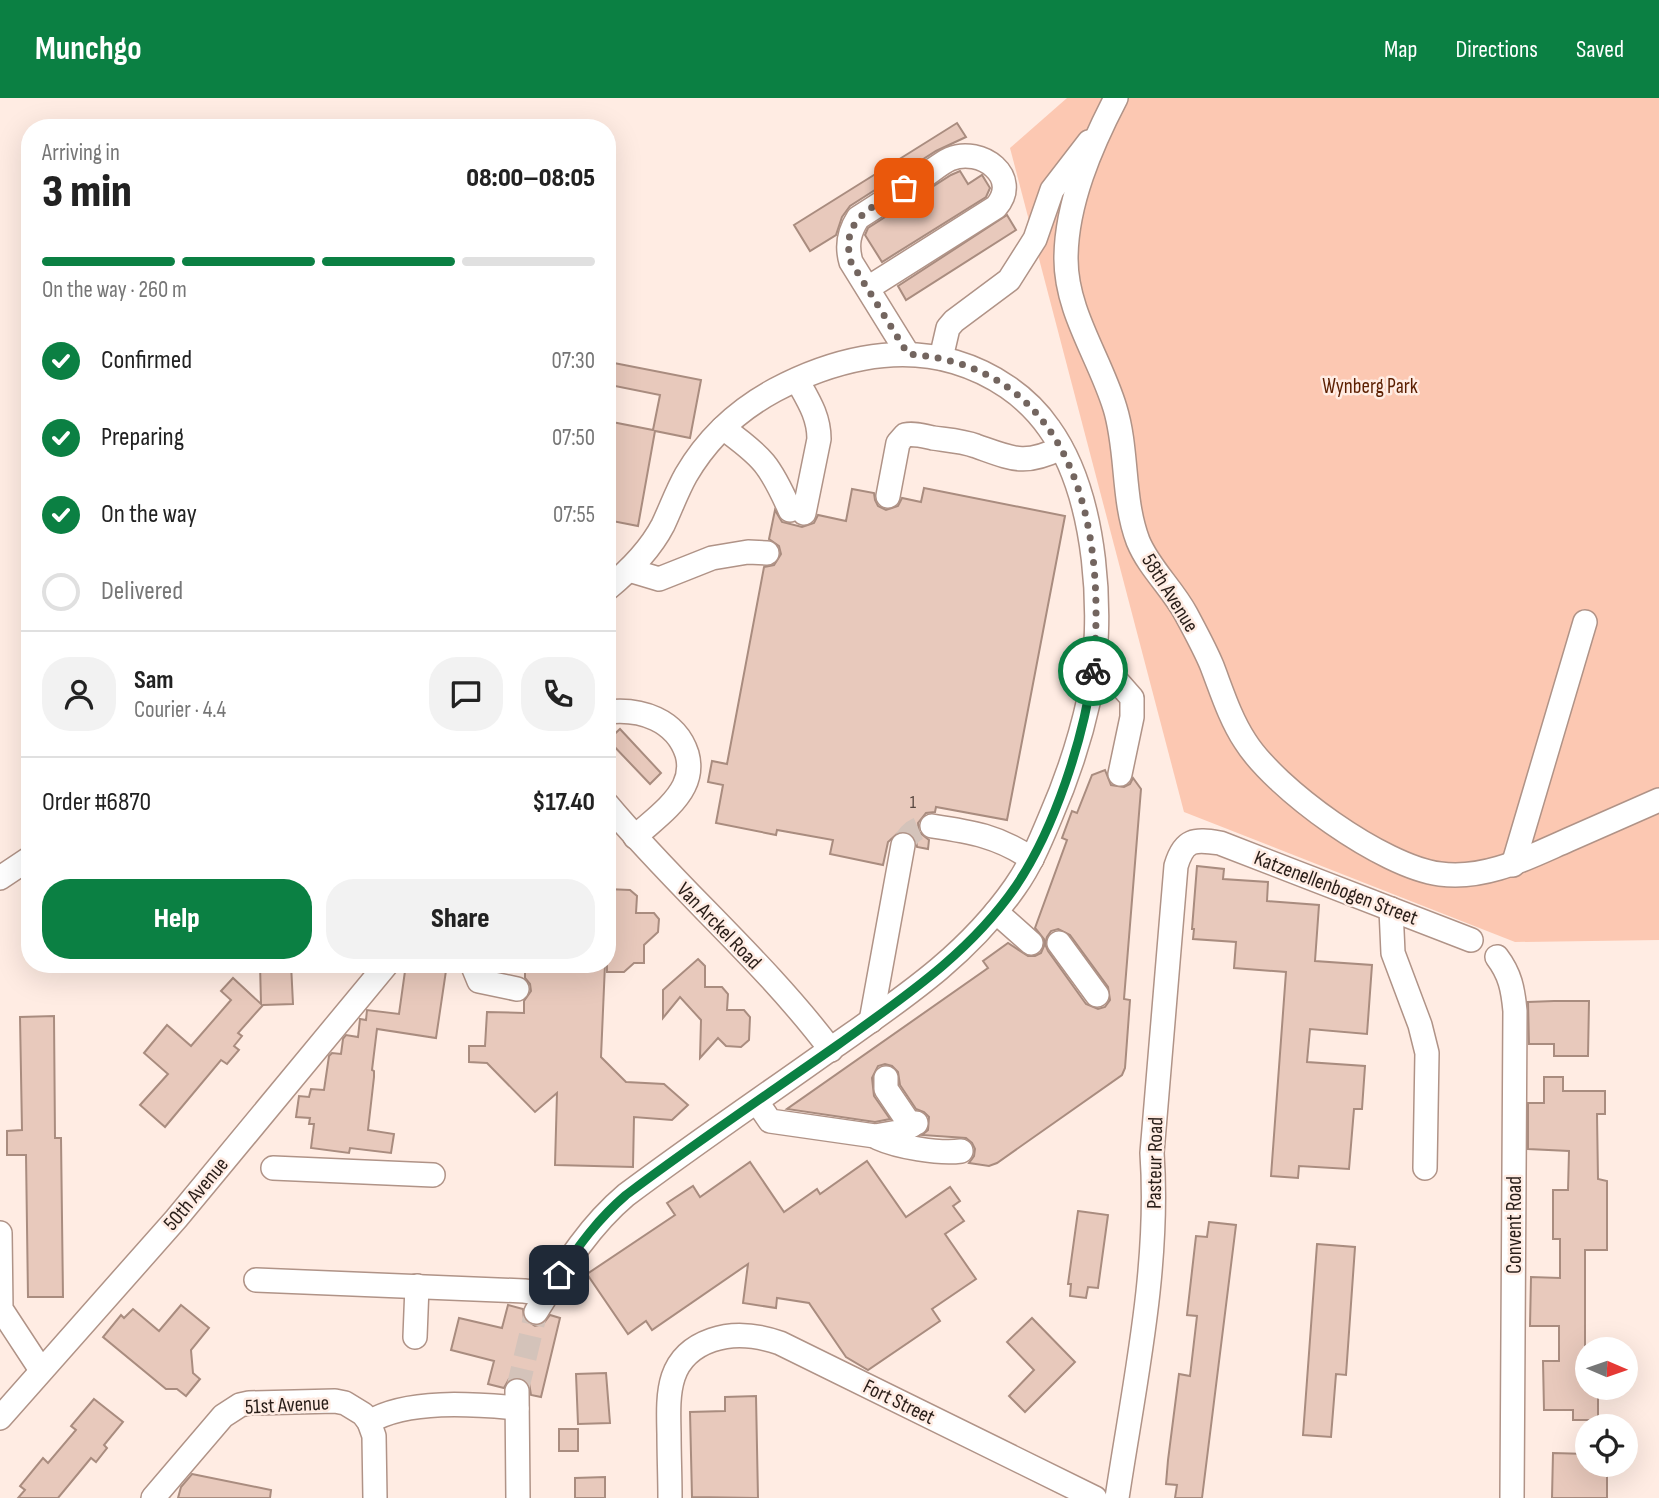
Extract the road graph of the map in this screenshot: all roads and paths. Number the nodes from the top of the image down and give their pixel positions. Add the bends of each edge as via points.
1 (1116, 98) edge
2 (1101, 127) junction
3 (868, 288) junction
4 (908, 354) junction
5 (941, 358) junction
6 (797, 380) junction
7 (723, 428) junction
8 (1061, 448) junction
9 (888, 495) dead end
10 (767, 553) dead end
11 (629, 570) junction
12 (616, 581) edge
13 (1585, 622) dead end
14 (1093, 669) junction
15 (616, 712) edge
16 (1120, 774) dead end
17 (1659, 800) edge
18 (616, 815) edge
19 (932, 826) tunnel mouth
20 (635, 837) junction
21 (1201, 840) joint
22 (903, 845) tunnel mouth
23 (1032, 859) junction
24 (21, 864) edge
25 (1513, 865) junction
26 (0, 878) edge
27 (1391, 909) junction
28 (996, 912) junction
29 (1471, 940) dead end
30 (1031, 943) dead end
31 (1059, 943) dead end
32 (1497, 957) dead end
33 (380, 973) edge
34 (476, 973) edge
35 (517, 989) dead end
36 (1097, 995) dead end
37 (871, 1021) junction
38 (831, 1049) junction
39 (886, 1078) dead end
40 (757, 1102) junction
41 (875, 1136) junction
42 (961, 1151) dead end
43 (273, 1168) dead end
44 (1425, 1168) dead end
45 (433, 1175) dead end
46 (0, 1233) edge
47 (0, 1245) edge
48 (256, 1280) dead end
49 (417, 1286) junction
50 (0, 1309) edge
51 (415, 1337) dead end
52 (41, 1370) junction
53 (0, 1418) edge
54 (369, 1422) junction
55 (153, 1498) edge
56 (375, 1498) edge
57 (518, 1498) edge
58 (670, 1498) edge
59 (1095, 1498) edge
60 (1117, 1498) edge
61 (1513, 1498) edge

1 - 2 street, 58th Avenue
2 - 5 street via 1052,190 1035,239 1018,268 948,328
2 - 25 street, 58th Avenue via 1070,221 1068,289 1116,412 1138,539 1184,611 1246,742 1273,776 1364,843 1398,862 1439,874 1476,875
3 - 3 street via 848,253 849,235 858,218 951,159 984,160 1000,172 1005,189 996,207
3 - 4 street
4 - 5 street
4 - 6 street via 868,357
5 - 8 street via 973,368 1012,391 1050,428
6 - 7 street via 758,400
6 - 7 street via 820,429 797,511 767,465
7 - 11 street via 697,458 655,538
8 - 9 street via 1022,460 963,443 905,435 898,443
8 - 14 street via 1077,481 1091,542 1096,582
10 - 11 street via 712,558 659,579
11 - 12 street
13 - 25 street
14 - 16 street via 1118,681 1132,698
14 - 23 street via 1066,781
15 - 20 street via 636,712 659,720 677,735 688,757 688,775 681,792
17 - 25 street, 58th Avenue
18 - 20 street, Van Arckel Road
19 - 23 street via 993,837
20 - 38 street, Van Arckel Road
21 - 27 street, Katzenellenbogen Street via 1220,843
21 - 60 street, Pasteur Road via 1181,850 1176,866 1152,1153 1156,1197 1146,1309
22 - 37 street
23 - 28 street
24 - 26 street
27 - 29 street, Katzenellenbogen Street
27 - 44 street via 1393,953 1427,1053
28 - 30 street
28 - 37 street via 924,984
31 - 36 street
32 - 61 street, Convent Road via 1507,970 1515,1011
33 - 52 street, 50th Avenue via 176,1219
34 - 35 street via 479,981
37 - 38 street
38 - 40 street
39 - 41 street via 886,1089 914,1124
40 - 41 street via 770,1121
40 - 49 street via 605,1213 542,1303 524,1291
41 - 42 street via 898,1144
43 - 45 street
46 - 47 street
47 - 50 street
48 - 49 street
49 - 51 street
50 - 52 street
52 - 53 street, 50th Avenue
54 - 55 street, 51st Avenue via 354,1407 335,1401 240,1405 223,1416
54 - 56 street via 374,1436
54 - 57 street via 398,1410 517,1400
58 - 59 street, Fort Street via 670,1385 679,1365 698,1346 732,1335 780,1343

